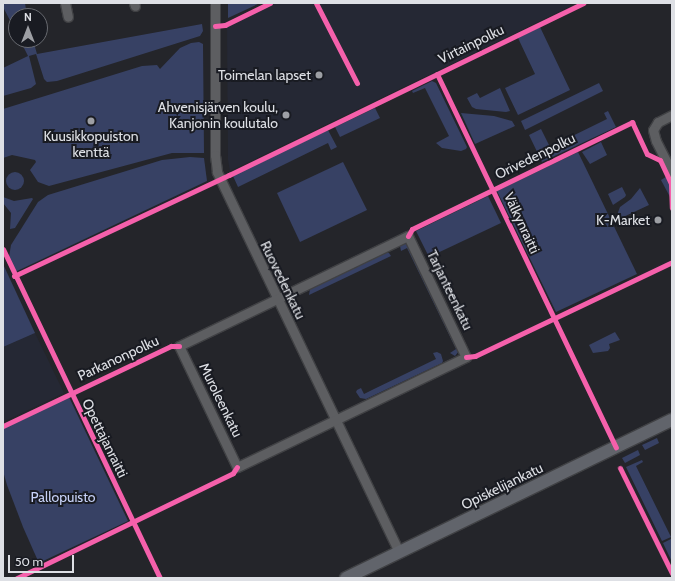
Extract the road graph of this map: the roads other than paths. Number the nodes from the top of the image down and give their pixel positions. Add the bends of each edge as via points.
1 (65, 3) edge
2 (215, 3) edge
3 (68, 17) dead end
4 (672, 115) edge
5 (672, 172) edge
6 (277, 299) junction
7 (335, 419) junction
8 (672, 420) edge
9 (399, 552) junction
10 (346, 578) edge

1 - 3 street
2 - 6 street, Ruovedenkatu via 217,172
4 - 5 street via 658,122 653,130
6 - 7 street, Ruovedenkatu
6 - 7 street, Muroleenkatu via 179,346 237,467
6 - 7 street, Tarjanteenkatu via 408,236 466,356
7 - 9 street, Ruovedenkatu
8 - 9 main road, Opiskelijankatu
9 - 10 main road, Opiskelijankatu

